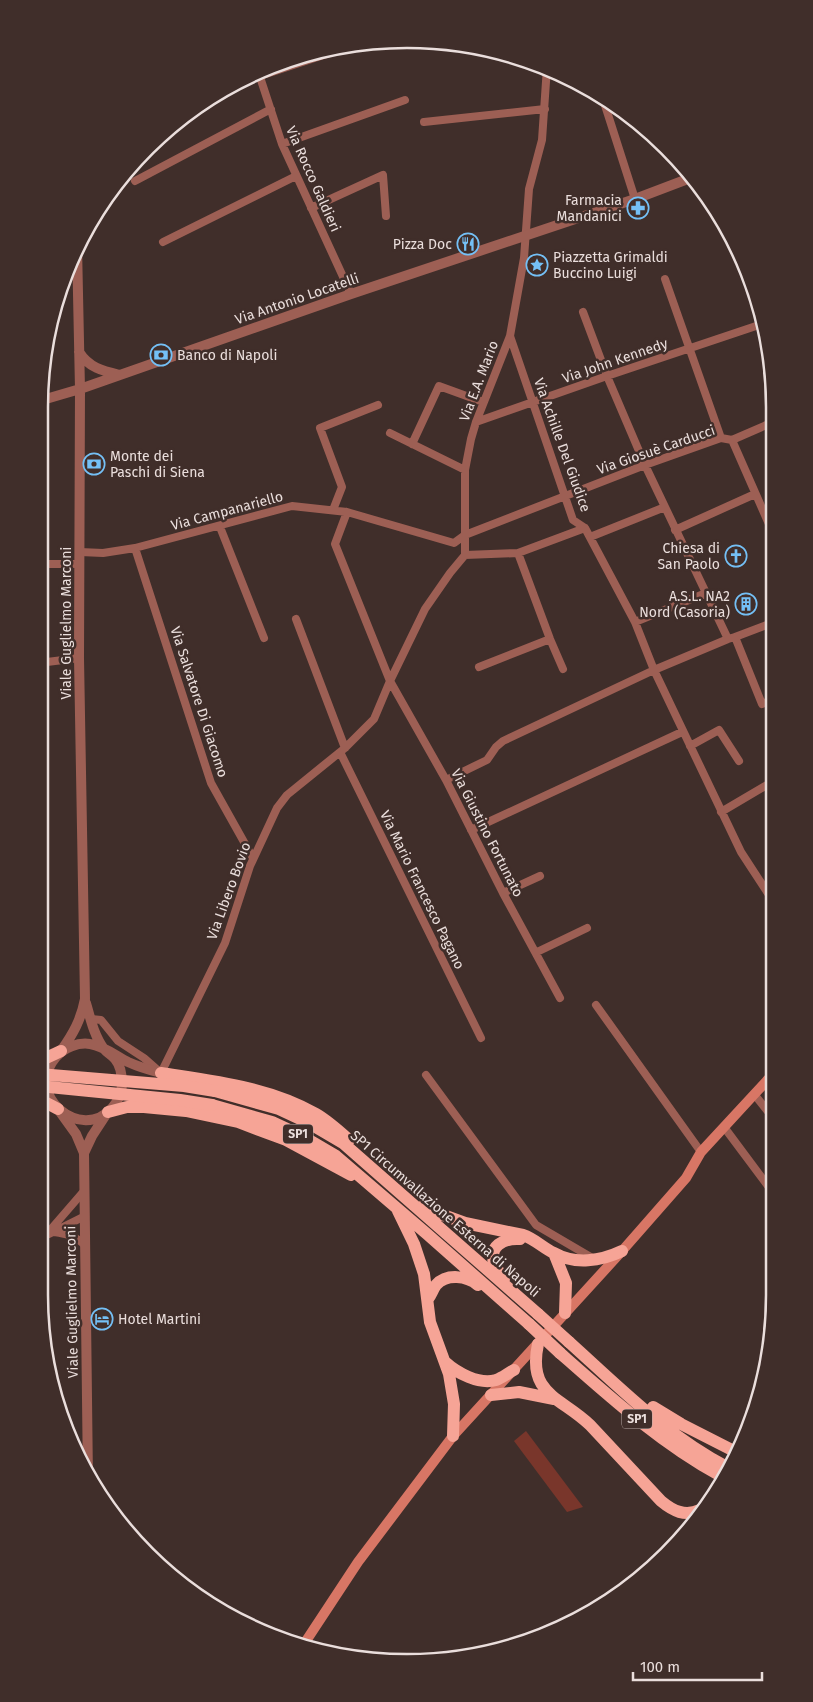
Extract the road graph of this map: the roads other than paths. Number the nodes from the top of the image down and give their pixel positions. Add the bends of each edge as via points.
1 (547, 76) edge
2 (261, 79) edge
3 (405, 100) dead end
4 (606, 108) edge
5 (545, 109) junction
6 (271, 110) junction
7 (424, 122) dead end
8 (282, 144) junction
9 (296, 176) junction
10 (685, 180) edge
11 (135, 181) dead end
12 (635, 199) junction
13 (311, 208) junction
14 (386, 216) dead end
15 (525, 236) junction
16 (163, 242) dead end
17 (77, 264) edge
18 (665, 279) dead end
19 (351, 294) junction
20 (583, 312) dead end
21 (756, 326) edge
22 (510, 336) junction
23 (690, 348) junction
24 (79, 352) junction
25 (120, 375) junction
26 (607, 376) junction
27 (80, 390) junction
28 (48, 399) edge
29 (483, 402) junction
30 (533, 402) junction
31 (378, 405) dead end
32 (476, 422) junction
33 (766, 425) edge
34 (390, 433) dead end
35 (721, 438) junction
36 (732, 440) junction
37 (412, 444) junction
38 (644, 465) junction
39 (465, 470) junction
40 (755, 494) junction
41 (565, 496) junction
42 (665, 507) junction
43 (333, 510) junction
44 (347, 512) junction
45 (766, 518) edge
46 (220, 526) junction
47 (585, 528) junction
48 (675, 530) junction
49 (465, 535) junction
50 (590, 537) junction
51 (135, 548) junction
52 (80, 552) junction
53 (518, 553) junction
54 (465, 555) junction
55 (48, 564) edge
56 (80, 564) junction
57 (706, 593) junction
58 (296, 619) dead end
59 (635, 622) junction
60 (766, 625) edge
61 (264, 638) dead end
62 (731, 638) junction
63 (550, 639) junction
64 (79, 658) junction
65 (48, 662) edge
66 (479, 667) dead end
67 (563, 669) dead end
68 (654, 670) junction
69 (390, 681) junction
70 (766, 702) edge
71 (682, 732) junction
72 (690, 746) junction
73 (342, 750) junction
74 (739, 761) dead end
75 (446, 780) junction
76 (766, 786) edge
77 (721, 812) junction
78 (471, 830) junction
79 (253, 858) junction
80 (540, 876) dead end
81 (766, 891) edge
82 (503, 893) junction
83 (587, 928) dead end
84 (536, 952) junction
85 (560, 998) dead end
86 (85, 999) junction
87 (596, 1005) dead end
88 (91, 1019) junction
89 (482, 1038) dead end
90 (104, 1048) junction
91 (61, 1051) junction
92 (48, 1057) edge
93 (48, 1071) edge
94 (161, 1073) junction
95 (48, 1075) edge
96 (426, 1075) dead end
97 (766, 1082) edge
98 (48, 1087) edge
99 (48, 1092) edge
100 (754, 1094) junction
101 (48, 1104) edge
102 (766, 1109) edge
103 (58, 1110) junction
104 (108, 1112) junction
105 (724, 1127) junction
106 (701, 1152) junction
107 (84, 1153) junction
108 (375, 1170) junction
109 (766, 1183) edge
110 (372, 1186) junction
111 (84, 1191) junction
112 (413, 1203) junction
113 (396, 1207) junction
114 (85, 1216) junction
115 (54, 1232) junction
116 (48, 1233) edge
117 (48, 1235) edge
118 (537, 1242) junction
119 (85, 1245) junction
120 (622, 1251) junction
121 (554, 1254) junction
122 (596, 1260) junction
123 (513, 1294) junction
124 (428, 1299) junction
125 (509, 1306) junction
126 (565, 1313) junction
127 (538, 1344) junction
128 (445, 1362) junction
129 (514, 1370) junction
130 (620, 1388) junction
131 (491, 1395) junction
132 (554, 1400) junction
133 (454, 1436) junction
134 (730, 1449) edge
135 (88, 1459) edge
136 (723, 1464) edge
137 (716, 1474) edge
138 (692, 1513) edge
139 (307, 1640) edge

1 - 5 street, Via E.A. Mario
2 - 6 street, Via Rocco Galdieri
3 - 8 street
4 - 12 street
5 - 7 street
5 - 15 street, Via E.A. Mario via 542,140 529,188
6 - 8 street, Via Rocco Galdieri
6 - 11 street
8 - 9 street, Via Rocco Galdieri
9 - 13 street, Via Rocco Galdieri
9 - 16 street
10 - 12 street, Via Antonio Locatelli
12 - 15 street, Via Antonio Locatelli
13 - 14 street via 383,175
13 - 19 street, Via Rocco Galdieri
15 - 19 street, Via Antonio Locatelli
15 - 22 street, Via E.A. Mario
17 - 24 street, Viale Guglielmo Marconi
18 - 23 street
19 - 25 street, Via Antonio Locatelli
20 - 26 street
21 - 23 street, Via John Kennedy
22 - 29 street, Via E.A. Mario
22 - 30 street, Via Achille Del Giudice
23 - 26 street, Via John Kennedy
23 - 35 street
24 - 25 street via 91,366
24 - 27 street, Viale Guglielmo Marconi
25 - 27 street, Via Antonio Locatelli
26 - 30 street, Via John Kennedy
26 - 38 street
27 - 28 street, Via Antonio Locatelli
27 - 52 street, Viale Guglielmo Marconi
29 - 32 street, Via E.A. Mario
29 - 37 street via 439,386
30 - 32 street, Via John Kennedy
30 - 41 street, Via Achille Del Giudice
31 - 43 street via 320,428 342,486
32 - 39 street, Via E.A. Mario
33 - 36 street, Via Giosuè Carducci
34 - 37 street
35 - 36 street, Via Giosuè Carducci
35 - 38 street, Via Giosuè Carducci
36 - 40 street
37 - 39 street
38 - 41 street, Via Giosuè Carducci
38 - 42 street
39 - 49 street, Via E.A. Mario
40 - 45 street
40 - 48 street
41 - 47 street, Via Achille Del Giudice via 573,520
41 - 49 street, Via Giosuè Carducci
42 - 48 street
42 - 50 street
43 - 44 street, Via Campanariello
43 - 46 street, Via Campanariello via 292,506
44 - 49 street, Via Campanariello via 454,543
44 - 69 street, Via Giustino Fortunato via 335,544
46 - 51 street, Via Campanariello
46 - 61 street
47 - 50 street, Via Achille Del Giudice
47 - 53 street
48 - 57 street
49 - 54 street
50 - 59 street, Via Achille Del Giudice
51 - 52 street, Via Campanariello via 104,553
51 - 79 street, Via Salvatore Di Giacomo via 211,783
52 - 56 street, Viale Guglielmo Marconi
53 - 54 street
53 - 63 street
54 - 69 street, Via Libero Bovio via 425,609
55 - 56 street
56 - 64 street, Viale Guglielmo Marconi
57 - 59 street
57 - 62 street
58 - 73 street, Via Mario Francesco Pagano
59 - 68 street, Via Achille Del Giudice
60 - 62 street
62 - 68 street
62 - 70 street via 762,704
63 - 66 street
63 - 67 street
64 - 65 street
64 - 86 street, Viale Guglielmo Marconi
68 - 71 street, Via Achille Del Giudice
68 - 75 street via 503,741 487,760
69 - 73 street, Via Libero Bovio via 374,719
69 - 75 street, Via Giustino Fortunato
71 - 72 street, Via Achille Del Giudice
71 - 78 street
72 - 74 street via 719,730
72 - 77 street, Via Achille Del Giudice
73 - 79 street, Via Libero Bovio via 287,795 277,808
73 - 89 street, Via Mario Francesco Pagano
75 - 78 street, Via Giustino Fortunato
76 - 77 street
77 - 81 street, Via Achille Del Giudice
78 - 82 street, Via Giustino Fortunato
79 - 94 street, Via Libero Bovio via 225,943
80 - 82 street
82 - 84 street, Via Giustino Fortunato
83 - 84 street
84 - 85 street, Via Giustino Fortunato
86 - 88 street, Viale Guglielmo Marconi
86 - 91 street, Viale Guglielmo Marconi via 81,1018
87 - 106 street
88 - 90 street, Viale Guglielmo Marconi
88 - 94 street via 101,1020 118,1041
90 - 91 street via 90,1044 75,1045
90 - 94 street via 144,1069
90 - 104 street via 115,1058 122,1072 123,1087 118,1101
91 - 92 highway
91 - 93 street
94 - 108 highway via 223,1082 293,1103 332,1125 357,1147
95 - 108 highway, SP1 Circumvallazione Esterna di Napoli / SP1, bridge via 214,1091 309,1122 343,1142
96 - 122 street via 536,1225
97 - 100 main road
98 - 110 highway, SP1 Circumvallazione Esterna di Napoli / SP1, bridge via 212,1105 272,1122 336,1156
99 - 103 street
100 - 102 street
100 - 105 main road
101 - 103 highway
103 - 104 street via 80,1120 94,1119
103 - 107 street, Viale Guglielmo Marconi via 76,1134
104 - 107 street, Viale Guglielmo Marconi
104 - 110 highway via 144,1107 186,1111 238,1122 286,1140
105 - 106 main road
105 - 109 street
106 - 120 main road via 686,1178
107 - 111 street, Viale Guglielmo Marconi
108 - 112 highway, SP1 Circumvallazione Esterna di Napoli / SP1
110 - 113 highway, SP1 Circumvallazione Esterna di Napoli / SP1
111 - 114 street, Viale Guglielmo Marconi
111 - 116 street
112 - 118 highway via 465,1223 523,1235
112 - 123 highway, SP1 Circumvallazione Esterna di Napoli / SP1
113 - 124 highway via 414,1244
113 - 125 highway, SP1 Circumvallazione Esterna di Napoli / SP1
114 - 115 street
114 - 119 street, Viale Guglielmo Marconi
115 - 117 street
115 - 119 street via 76,1237
118 - 121 highway
118 - 123 highway via 504,1240 494,1250 494,1263
119 - 135 street, Viale Guglielmo Marconi
120 - 122 highway
120 - 126 main road
121 - 122 highway
121 - 126 highway via 566,1283
123 - 130 highway, SP1 Circumvallazione Esterna di Napoli / SP1, bridge
124 - 125 highway via 437,1284 460,1276 473,1281
124 - 128 highway via 430,1322
125 - 137 highway, SP1 Circumvallazione Esterna di Napoli / SP1, bridge via 612,1399 676,1449
126 - 127 main road
127 - 129 main road
127 - 132 highway via 537,1374
128 - 129 highway via 453,1370 482,1380 497,1379
128 - 133 highway via 452,1387
129 - 131 main road
130 - 134 highway
130 - 136 highway, SP1 Circumvallazione Esterna di Napoli / SP1 via 684,1441
131 - 132 highway via 519,1392
131 - 133 main road
132 - 138 highway via 582,1417 661,1501 686,1514
133 - 139 main road via 358,1562

